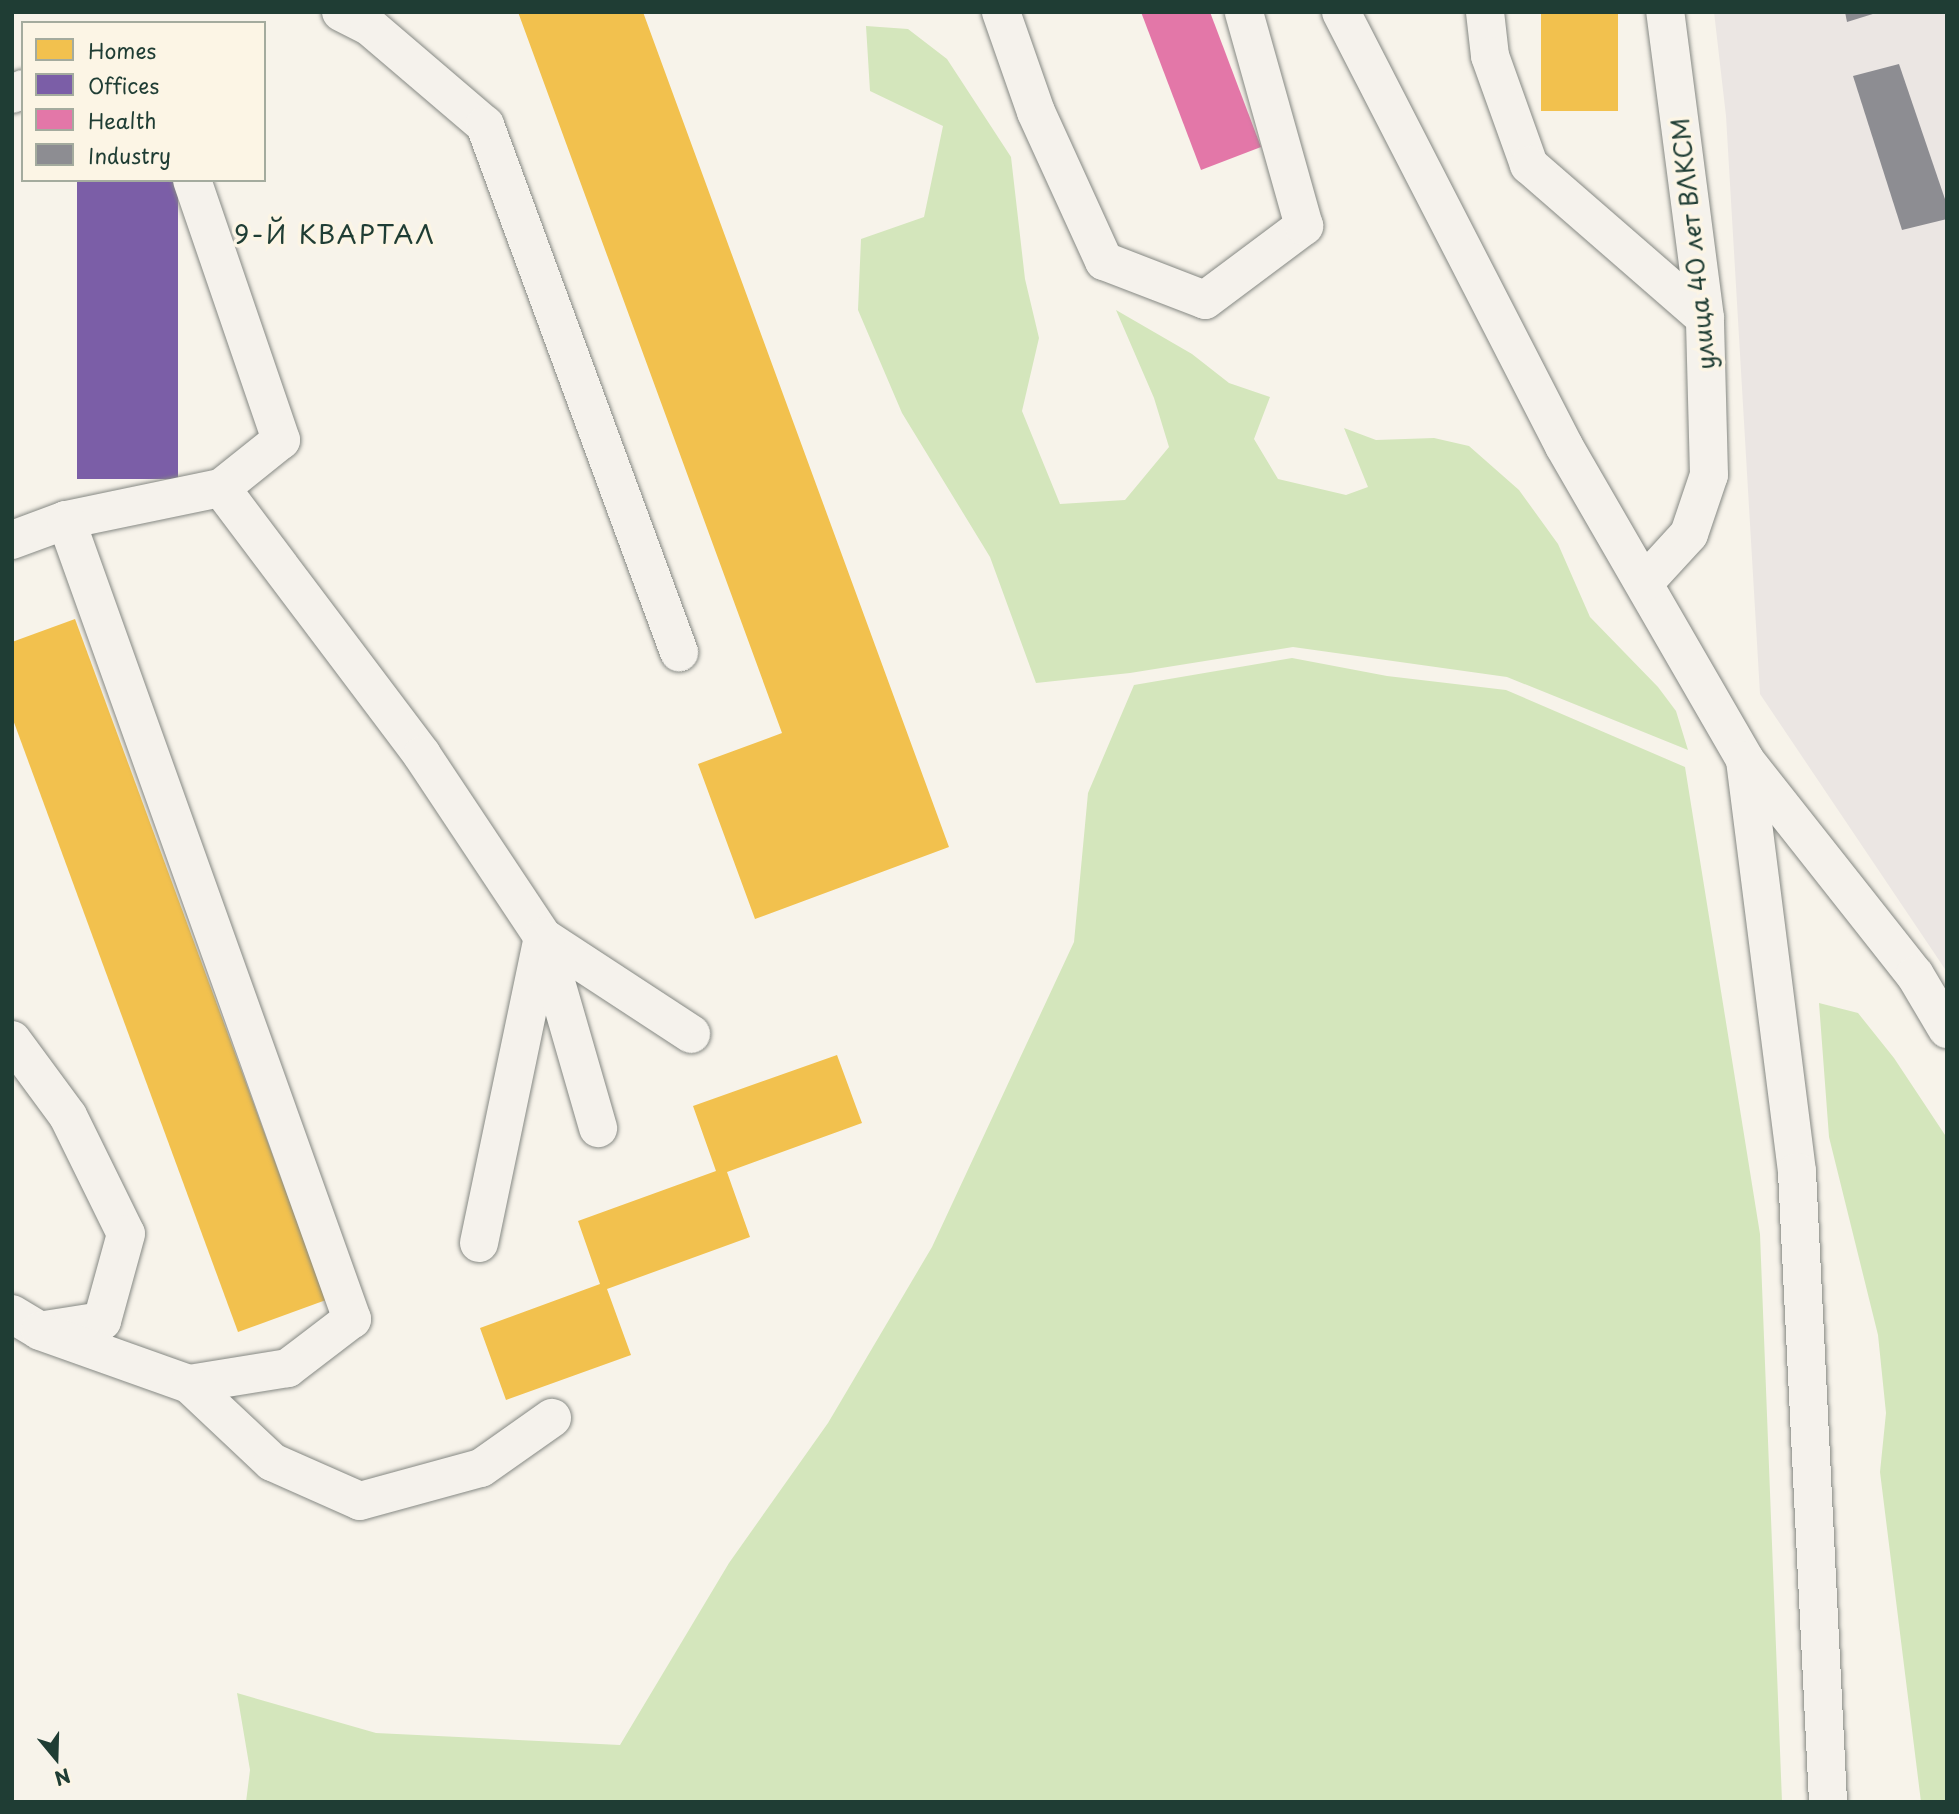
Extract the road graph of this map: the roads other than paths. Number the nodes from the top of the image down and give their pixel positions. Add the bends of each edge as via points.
1 (341, 12) edge
2 (1001, 12) edge
3 (1244, 12) edge
4 (1341, 12) edge
5 (1485, 12) edge
6 (1665, 12) edge
7 (193, 182) edge
8 (1705, 318) junction
9 (221, 488) junction
10 (66, 520) junction
11 (12, 540) edge
12 (1645, 582) junction
13 (679, 652) dead end
14 (1745, 760) junction
15 (543, 937) junction
16 (1947, 1030) edge
17 (691, 1034) dead end
18 (12, 1040) edge
19 (598, 1128) dead end
20 (479, 1243) dead end
21 (26, 1322) edge
22 (189, 1384) junction
23 (552, 1418) dead end
24 (1828, 1802) edge

1 - 13 street via 369,26 485,125
2 - 3 street via 1036,112 1104,261 1205,300 1304,226
4 - 12 street via 1564,446
5 - 8 street via 1490,56 1529,165
6 - 8 street, улица 40 лет ВЛКСМ
7 - 9 street via 281,440
8 - 12 street, улица 40 лет ВЛКСМ via 1709,475 1689,534
9 - 10 street
9 - 15 street via 422,755
10 - 11 street
10 - 22 street via 352,1319 288,1368
12 - 14 street
14 - 16 street via 1914,975
14 - 24 street via 1797,1172
15 - 17 street
15 - 19 street
15 - 20 street
18 - 21 street via 68,1116 126,1234 102,1321
21 - 22 street
22 - 23 street via 272,1462 360,1501 481,1468

